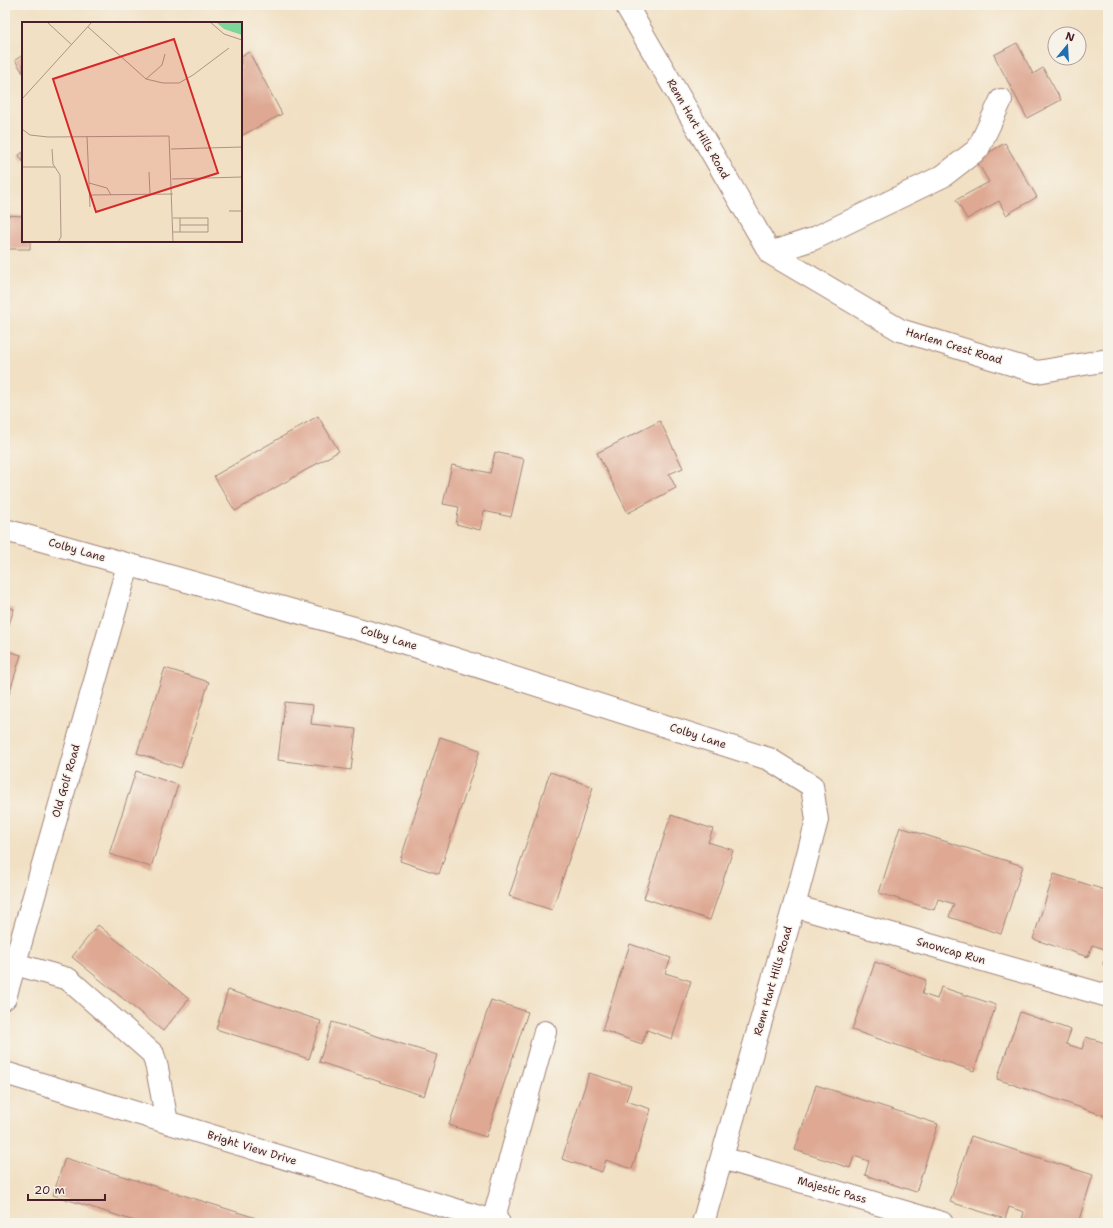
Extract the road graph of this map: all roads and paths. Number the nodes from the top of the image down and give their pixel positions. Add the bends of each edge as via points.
1 (626, 5) edge
2 (1000, 100) dead end
3 (770, 253) junction
4 (1108, 360) edge
5 (5, 530) edge
6 (128, 565) junction
7 (769, 759) joint
8 (794, 906) junction
9 (15, 964) junction
10 (1108, 996) edge
11 (5, 998) edge
12 (544, 1032) dead end
13 (5, 1073) edge
14 (167, 1122) junction
15 (722, 1158) junction
16 (496, 1222) edge
17 (703, 1223) edge
18 (942, 1223) edge

1 - 3 street, Renn Hart Hills Road
2 - 3 street via 978,149 943,176 814,239
3 - 4 street, Harlem Crest Road via 900,330 1037,372
5 - 6 street, Colby Lane
6 - 7 street, Colby Lane via 383,636
6 - 9 street, Old Golf Road
7 - 8 street, Renn Hart Hills Road via 812,786 817,820
8 - 10 street, Snowcap Run
8 - 15 street, Renn Hart Hills Road
9 - 11 street, Old Golf Road
9 - 14 street via 68,979 153,1054 158,1068
12 - 16 street
13 - 14 street, Bright View Drive
14 - 16 street, Bright View Drive
15 - 17 street, Renn Hart Hills Road
15 - 18 street, Majestic Pass

